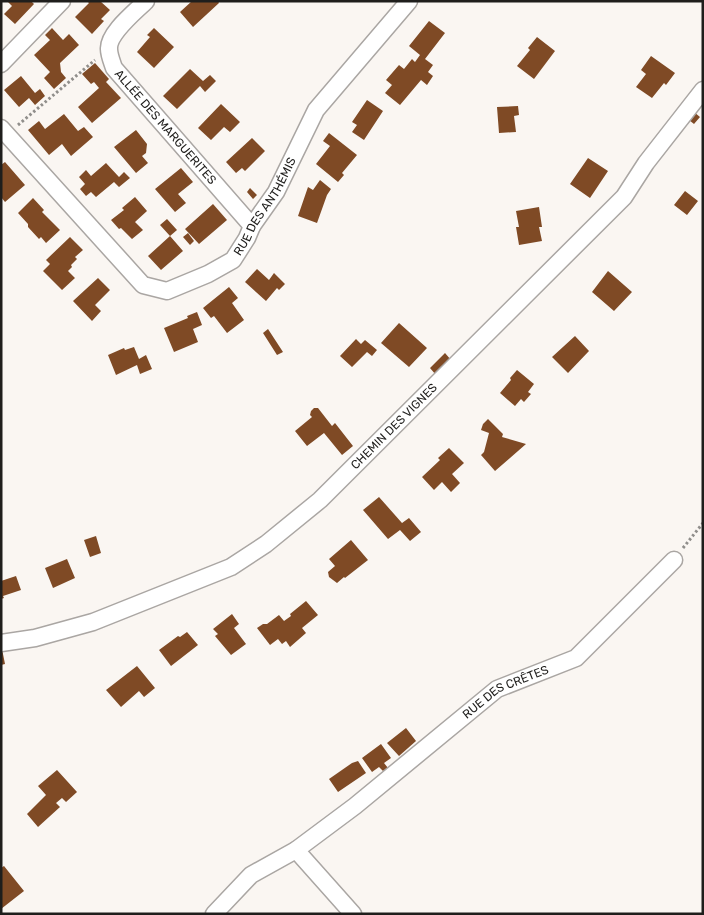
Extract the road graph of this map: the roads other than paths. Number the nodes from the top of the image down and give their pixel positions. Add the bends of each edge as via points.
1 (62, 1) edge
2 (146, 1) edge
3 (409, 1) edge
4 (1, 64) edge
5 (703, 90) edge
6 (4, 131) edge
7 (252, 226) junction
8 (674, 560) road end
9 (1, 643) edge
10 (296, 850) junction
11 (214, 914) edge
12 (353, 914) edge

1 - 4 street
2 - 7 street, ALLÉE DES MARGUERITES via 109,43 114,68
3 - 7 street, RUE DES ANTHÉMIS via 316,110 276,192
5 - 9 street, CHEMIN DES VIGNES via 646,163 624,198 320,500 266,544 231,567 93,622 35,638
6 - 7 street, RUE DES ANTHÉMIS via 143,286 167,291 208,274 232,260
8 - 10 street, RUE DES CRÊTES via 576,658 496,689 355,806
10 - 11 street, RUE DES CRÊTES via 251,875
10 - 12 street

